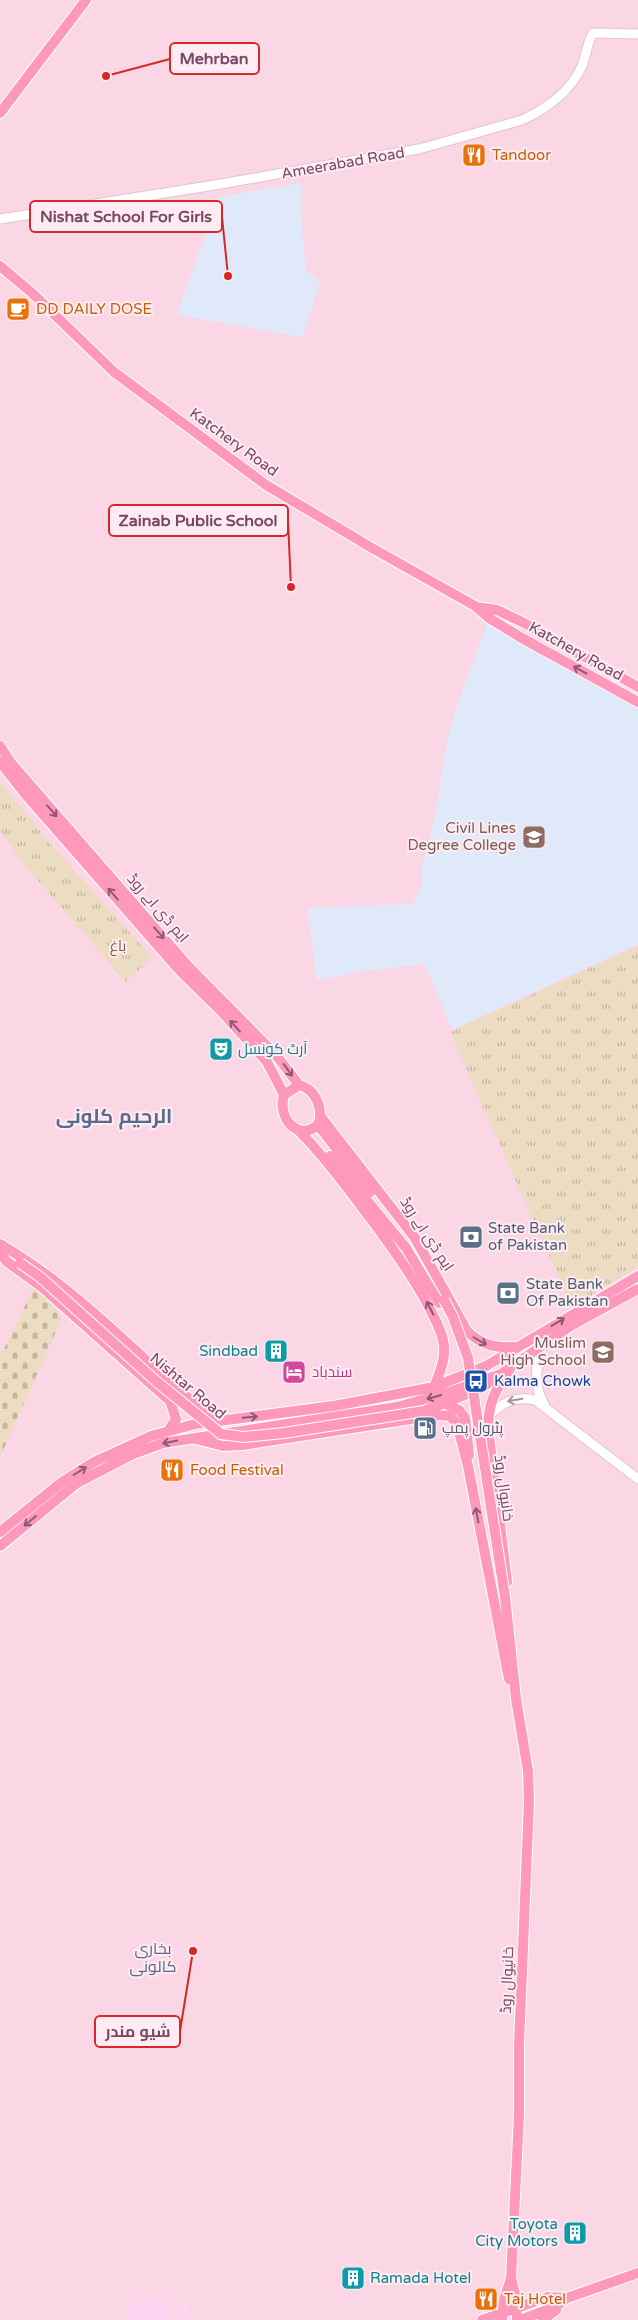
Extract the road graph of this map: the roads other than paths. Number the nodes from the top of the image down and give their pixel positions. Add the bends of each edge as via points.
1 (86, 0) edge
2 (638, 34) edge
3 (0, 113) edge
4 (0, 219) edge
5 (0, 266) edge
6 (475, 606) junction
7 (526, 624) junction
8 (520, 637) junction
9 (602, 667) junction
10 (596, 679) junction
11 (638, 687) edge
12 (638, 702) edge
13 (0, 746) edge
14 (0, 762) edge
15 (30, 792) junction
16 (299, 1085) junction
17 (284, 1095) junction
18 (320, 1121) junction
19 (303, 1131) junction
20 (2, 1250) edge
21 (638, 1276) edge
22 (638, 1289) edge
23 (442, 1302) junction
24 (543, 1344) junction
25 (516, 1347) junction
26 (512, 1367) junction
27 (501, 1374) junction
28 (434, 1387) junction
29 (445, 1404) junction
30 (546, 1407) junction
31 (488, 1417) junction
32 (223, 1420) junction
33 (169, 1430) junction
34 (191, 1438) junction
35 (468, 1466) junction
36 (638, 1479) edge
37 (0, 1532) edge
38 (0, 1546) edge
39 (515, 1685) junction
40 (516, 1699) junction
41 (638, 2273) edge
42 (511, 2278) junction
43 (567, 2298) junction
44 (516, 2308) junction
45 (502, 2316) edge
46 (482, 2320) edge
47 (519, 2320) edge
48 (543, 2320) edge

1 - 3 main road
2 - 4 street, Ameerabad Road via 593,33 583,64 571,86 522,120 419,149 171,193
5 - 6 main road, Katchery Road via 114,372 266,485
6 - 7 main road, Katchery Road via 496,610
6 - 8 main road, Katchery Road
7 - 8 main road
7 - 9 main road, Katchery Road
10 -> 8 main road, Katchery Road
9 - 10 main road
9 - 11 main road, Katchery Road
10 - 12 main road, Katchery Road
13 - 15 main road, ایم ڈی اے روڈ
14 - 15 main road, ایم ڈی اے روڈ
15 -> 16 main road, ایم ڈی اے روڈ via 188,966 276,1055
17 -> 15 main road, ایم ڈی اے روڈ via 267,1062 181,972
16 - 17 main road
16 - 18 main road via 316,1100
17 - 19 main road via 284,1117
18 - 19 main road
18 - 23 main road, ایم ڈی اے روڈ via 410,1245
18 -> 25 main road, ایم ڈی اے روڈ via 415,1238 477,1341 490,1346
19 - 23 main road, ایم ڈی اے روڈ via 379,1213
28 -> 19 main road via 442,1370 443,1341 419,1287 391,1245
20 - 29 main road, Nishtar Road, bridge via 45,1281 157,1382 222,1434 244,1437 284,1433
20 - 32 main road via 32,1263 75,1297 187,1398
20 - 33 main road via 6,1261 42,1288 170,1402 176,1419
25 -> 21 main road
22 - 24 main road
23 - 39 main road, خانیوال روڈ via 463,1359
24 - 26 main road
24 - 30 street via 535,1371 539,1396
25 - 28 main road via 486,1366
26 - 27 main road
26 - 31 main road via 498,1385
27 - 29 main road, Nishtar Road via 482,1388
27 -> 34 main road via 397,1407
32 -> 28 main road via 285,1413
29 - 35 main road via 459,1410 465,1418 470,1449
30 -> 31 street via 528,1399 509,1400
30 - 36 street
31 - 39 main road via 516,1641
32 - 33 main road
37 -> 33 main road via 62,1482 94,1462
34 - 35 main road via 223,1446 243,1445 450,1416 457,1424
34 -> 38 main road via 133,1454 77,1483
40 -> 35 main road via 507,1672
39 - 40 main road, خانیوال روڈ
40 - 42 main road, خانیوال روڈ via 528,1771 529,1801
41 - 43 main road
42 - 44 main road, خانیوال روڈ
42 - 45 main road, خانیوال روڈ
43 - 44 main road via 548,2297
43 - 47 main road via 555,2307
43 - 48 main road
44 - 45 main road
44 - 47 main road, خانیوال روڈ
45 - 46 main road

